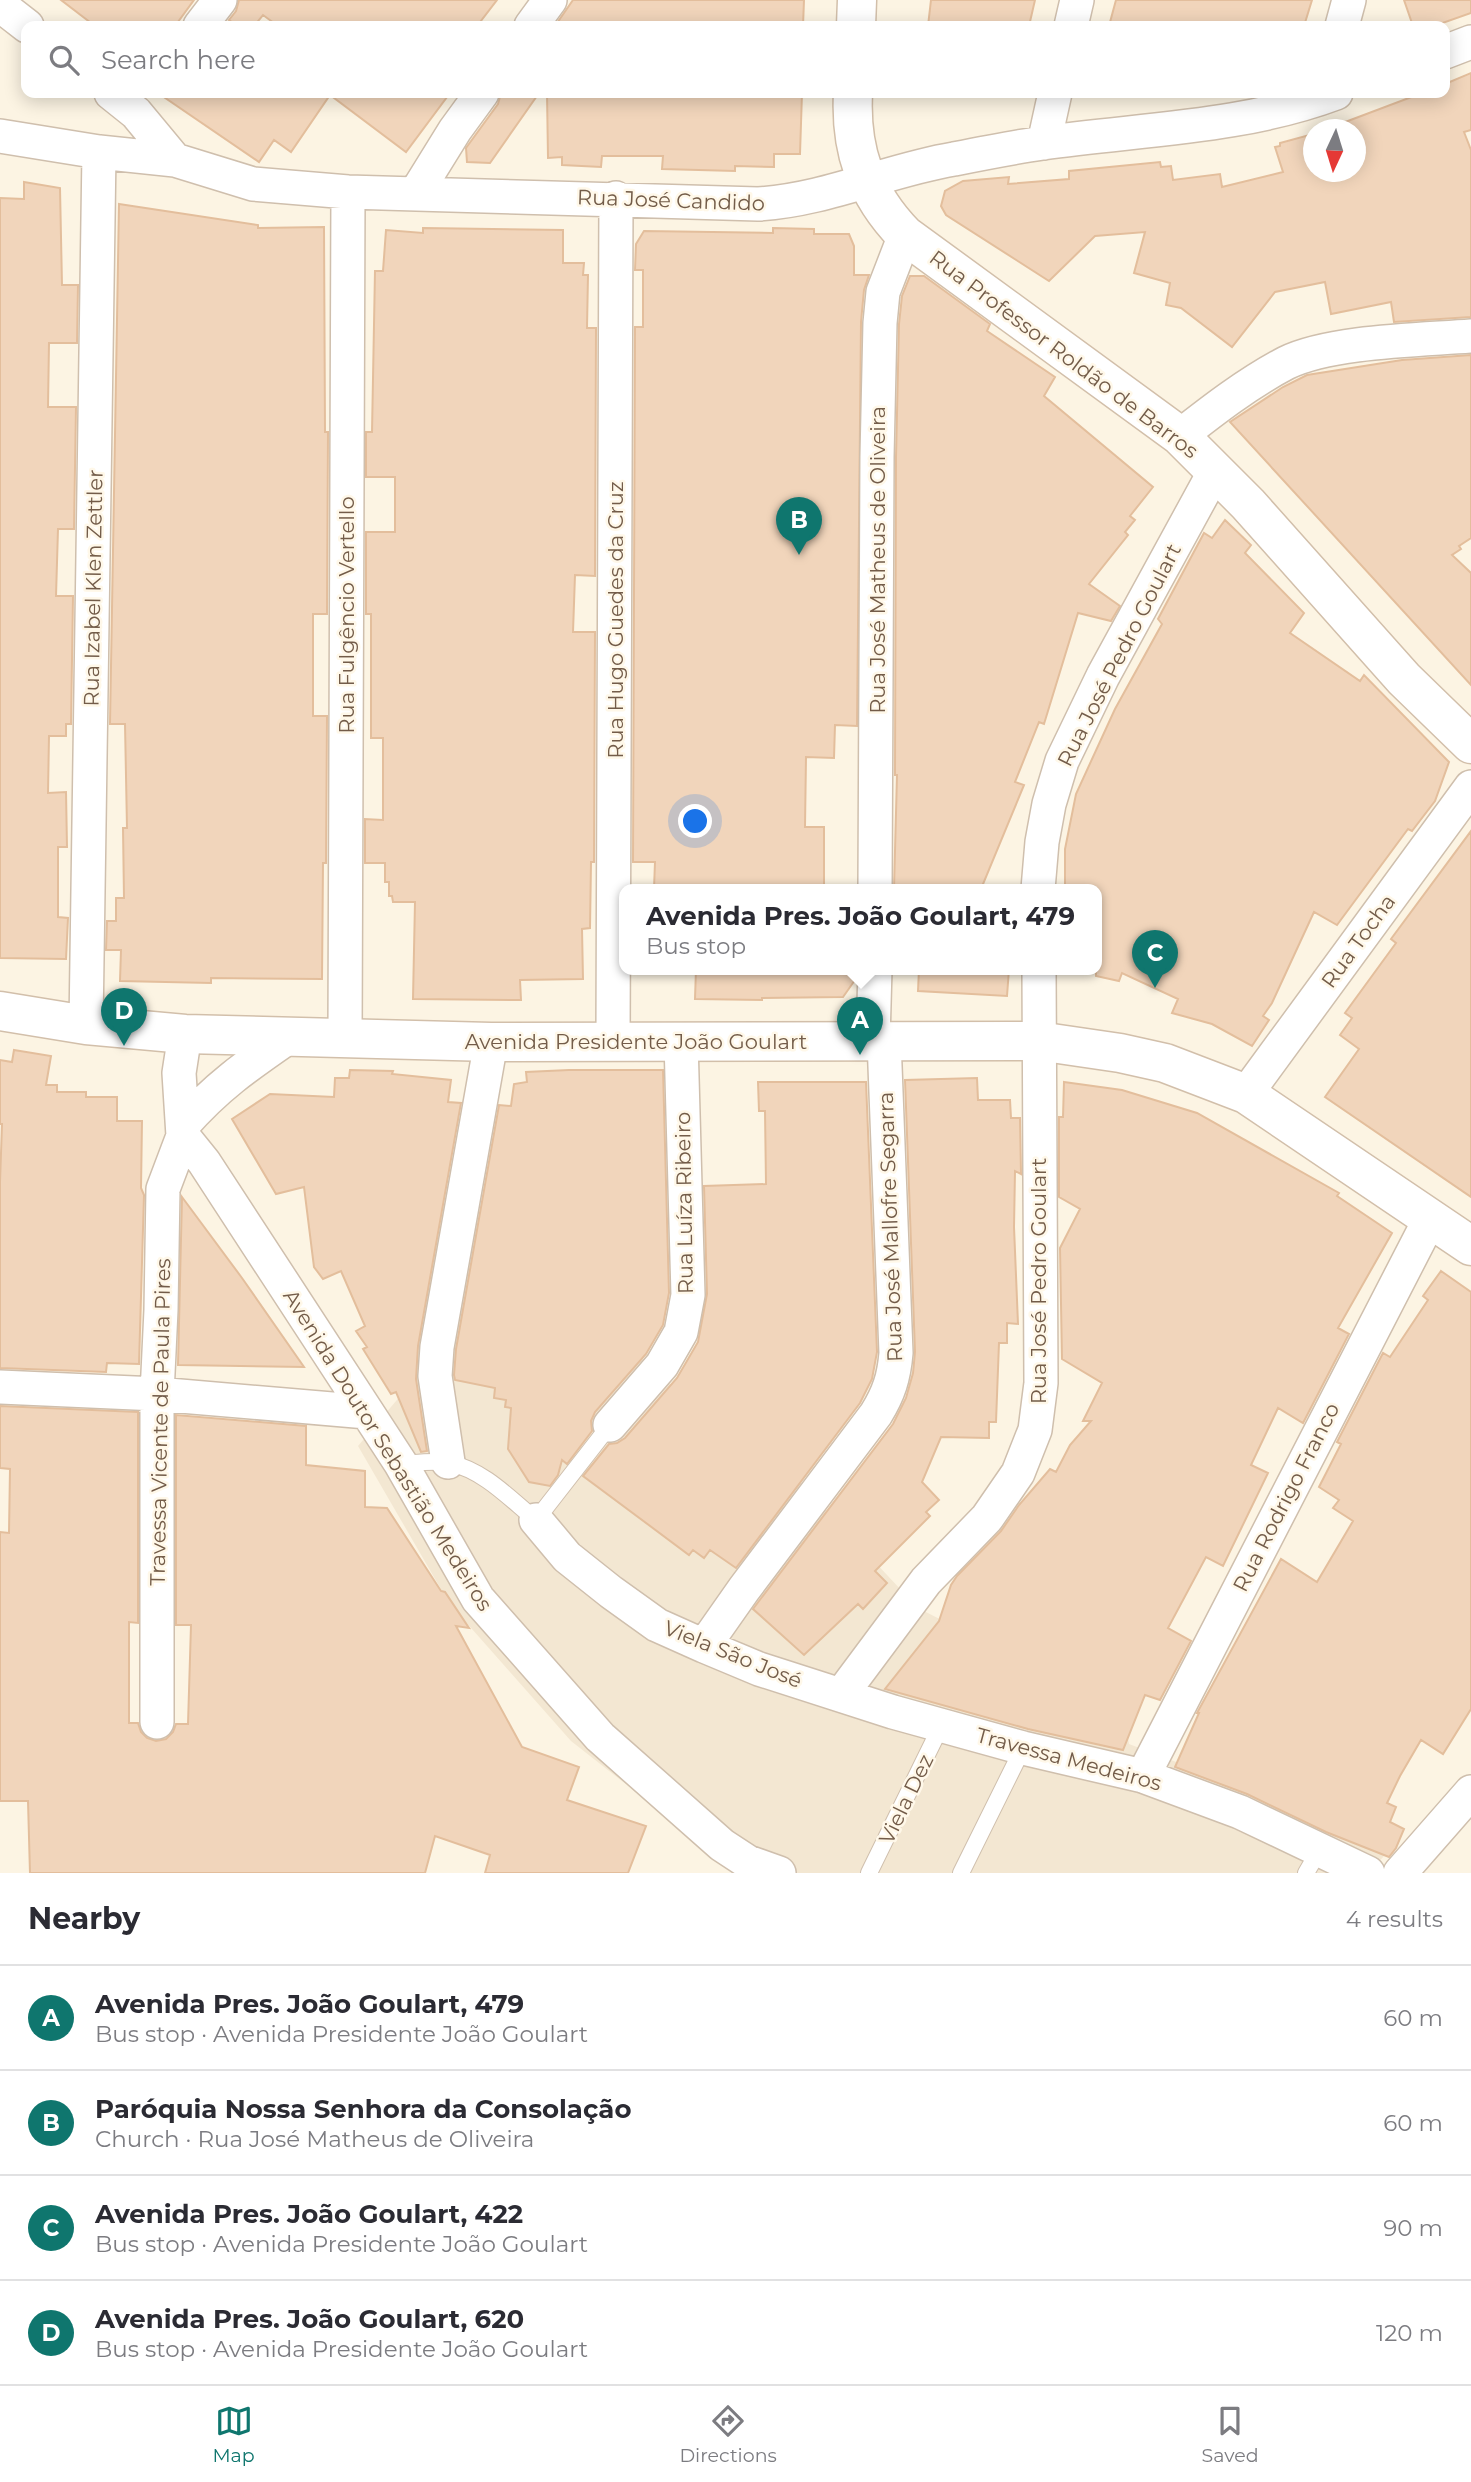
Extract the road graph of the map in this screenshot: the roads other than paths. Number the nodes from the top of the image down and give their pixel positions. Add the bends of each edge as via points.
1 (220, 0) edge
2 (550, 0) edge
3 (857, 0) edge
4 (1077, 0) edge
5 (1349, 0) edge
6 (0, 5) edge
7 (21, 21) edge
8 (204, 21) edge
9 (535, 21) edge
10 (856, 21) edge
11 (1072, 21) edge
12 (1343, 21) edge
13 (1471, 42) edge
14 (1450, 50) edge
15 (478, 98) edge
16 (853, 98) edge
17 (1054, 98) edge
18 (1314, 98) edge
19 (132, 99) edge
20 (0, 136) edge
21 (1044, 143) junction
22 (99, 152) junction
23 (175, 160) junction
24 (867, 180) junction
25 (348, 192) junction
26 (416, 193) junction
27 (616, 198) junction
28 (905, 235) junction
29 (1471, 336) edge
30 (1180, 436) junction
31 (1215, 471) junction
32 (1471, 744) edge
33 (1471, 788) edge
34 (875, 884) edge
35 (1038, 884) edge
36 (874, 975) edge
37 (1039, 975) edge
38 (0, 1011) edge
39 (86, 1025) junction
40 (185, 1034) junction
41 (290, 1036) junction
42 (345, 1038) junction
43 (879, 1040) junction
44 (612, 1041) junction
45 (681, 1041) junction
46 (1038, 1041) junction
47 (491, 1042) junction
48 (1246, 1094) junction
49 (183, 1131) junction
50 (1430, 1219) junction
51 (1471, 1246) edge
52 (0, 1387) edge
53 (157, 1394) junction
54 (367, 1412) junction
55 (610, 1425) joint
56 (448, 1462) junction
57 (401, 1464) junction
58 (536, 1520) junction
59 (704, 1646) junction
60 (841, 1695) junction
61 (157, 1722) dead end
62 (942, 1724) junction
63 (1023, 1748) junction
64 (1143, 1776) junction
65 (1471, 1792) edge
66 (1313, 1861) edge
67 (779, 1873) edge
68 (869, 1873) edge
69 (961, 1873) edge
70 (1368, 1873) edge
71 (1399, 1873) edge

1 - 8 street
2 - 9 street
3 - 10 main road
4 - 11 street
5 - 12 street
6 - 7 street
13 - 14 street
15 - 26 street
16 - 24 main road, Rua Professor Roldão de Barros via 855,148
17 - 21 street
18 - 21 street, Rua José Candido via 1202,124
19 - 23 street
20 - 22 street, Rua José Candido
21 - 24 street, Rua José Candido via 922,164
22 - 23 street, Rua José Candido
22 - 39 street, Rua Izabel Klen Zettler
23 - 25 street, Rua José Candido via 253,184
24 - 27 street, Rua José Candido via 790,202
24 - 28 main road, Rua Professor Roldão de Barros via 890,220
25 - 26 street, Rua José Candido
25 - 42 street, Rua Fulgêncio Vertello
26 - 27 street, Rua José Candido
27 - 44 street, Rua Hugo Guedes da Cruz
28 - 30 main road, Rua Professor Roldão de Barros
28 - 34 street, Rua José Matheus de Oliveira via 883,292 880,323
29 - 30 street via 1320,352 1287,363
30 - 31 main road, Rua Professor Roldão de Barros
31 - 32 main road, Rua Professor Roldão de Barros via 1404,678
31 - 35 street, Rua José Pedro Goulart via 1062,761 1049,804
33 - 48 street, Rua Tocha
36 - 43 street
37 - 46 street, Rua José Pedro Goulart
38 - 39 main road, Avenida Presidente João Goulart
39 - 40 main road, Avenida Presidente João Goulart
40 - 41 main road, Avenida Presidente João Goulart
40 - 49 street, Travessa Vicente de Paula Pires via 179,1073
41 - 42 main road, Avenida Presidente João Goulart
41 - 49 street, Travessa Vicente de Paula Pires via 207,1097
42 - 47 main road, Avenida Presidente João Goulart
43 - 45 main road, Avenida Presidente João Goulart
43 - 46 main road, Avenida Presidente João Goulart
43 - 59 street, Rua José Mallofre Segarra via 896,1353 893,1379 876,1414
44 - 45 main road, Avenida Presidente João Goulart
44 - 47 main road, Avenida Presidente João Goulart
45 - 55 street, Rua Luíza Ribeiro via 688,1295 681,1332 662,1365
46 - 48 main road, Avenida Presidente João Goulart via 1165,1063
46 - 60 street, Rua José Pedro Goulart via 1041,1383 1035,1430 1018,1473 987,1518 926,1581
47 - 56 street via 437,1347 435,1376
48 - 50 main road, Avenida Presidente João Goulart
49 - 53 street, Travessa Vicente de Paula Pires via 163,1189
49 - 54 street, Avenida Doutor Sebastião Medeiros
50 - 51 main road, Avenida Presidente João Goulart
50 - 64 street, Rua Rodrigo Franco
52 - 53 street
53 - 54 street
53 - 61 street, Travessa Vicente de Paula Pires
54 - 57 street, Avenida Doutor Sebastião Medeiros
55 - 58 lane
56 - 57 lane
56 - 58 lane via 485,1478
57 - 67 street, Avenida Doutor Sebastião Medeiros via 478,1599 600,1737 722,1845 748,1862
58 - 59 street, Viela São José via 567,1557 611,1592 657,1625
59 - 60 street, Viela São José
60 - 62 street, Travessa Medeiros
62 - 63 street, Travessa Medeiros
62 - 68 lane, Viela Dez
63 - 64 street, Travessa Medeiros
63 - 69 lane
64 - 66 street, Travessa Medeiros via 1240,1812
65 - 71 street
66 - 70 street, Travessa Medeiros

